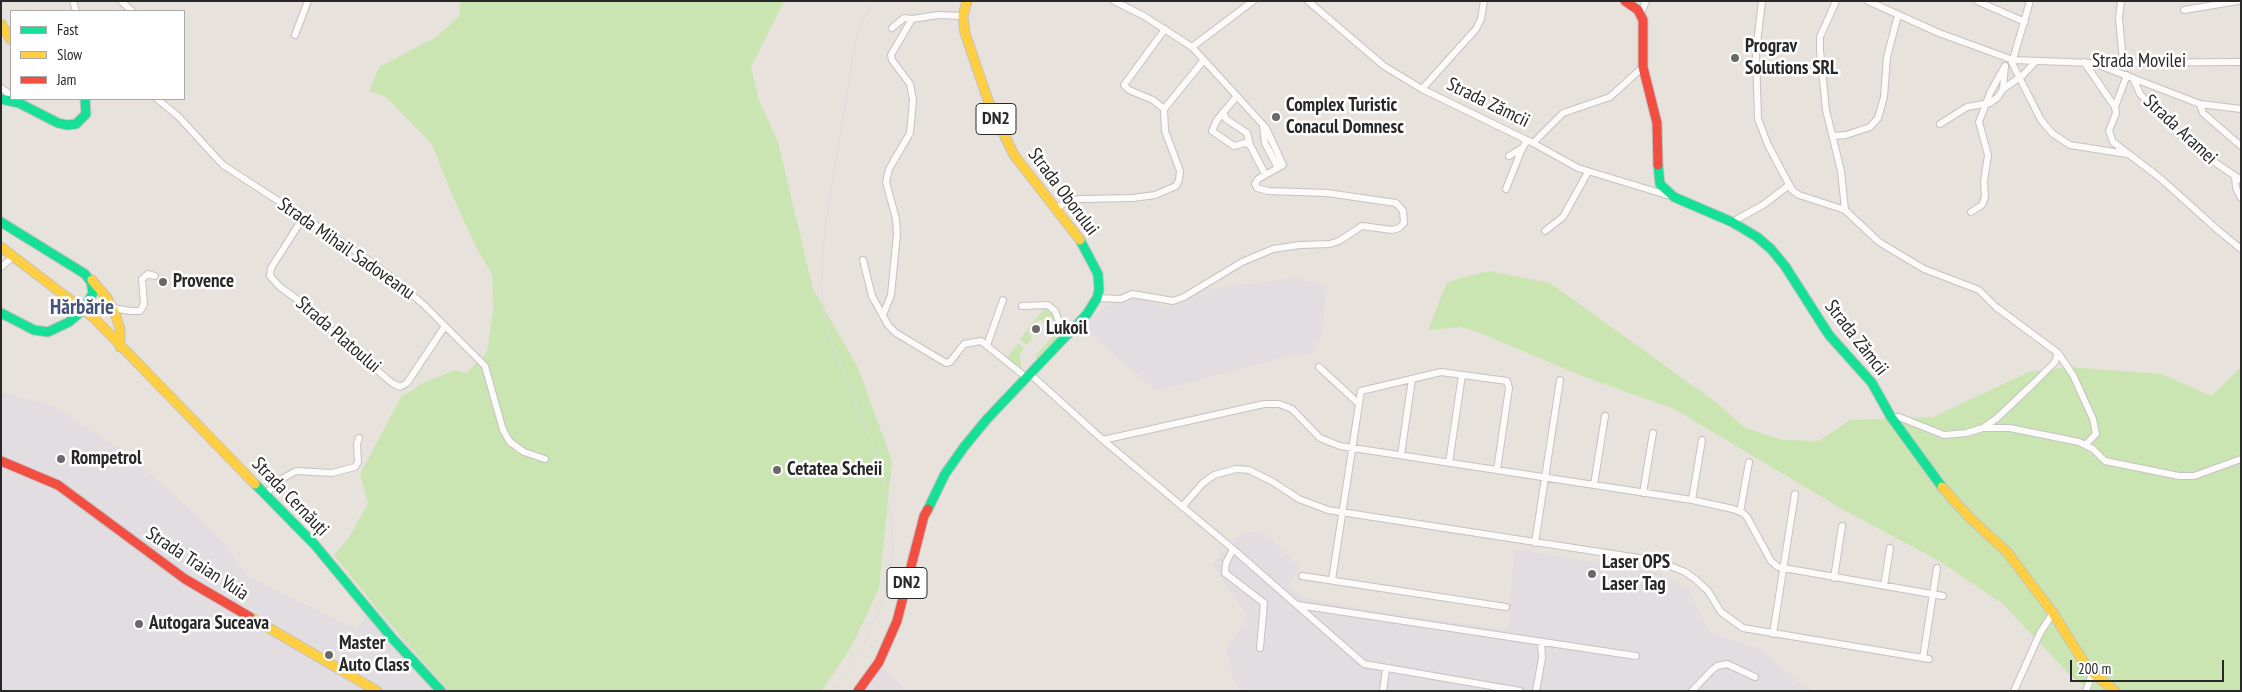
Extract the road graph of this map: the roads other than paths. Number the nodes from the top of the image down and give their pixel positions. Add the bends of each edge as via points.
1 (121, 1) edge
2 (308, 1) edge
3 (967, 1) edge
4 (1114, 1) edge
5 (1253, 1) edge
6 (1308, 1) edge
7 (1484, 1) edge
8 (1625, 1) edge
9 (1646, 1) edge
10 (1762, 1) edge
11 (1836, 1) edge
12 (1868, 1) edge
13 (1977, 1) edge
14 (2030, 1) edge
15 (2121, 1) edge
16 (2238, 1) edge
17 (2218, 2) edge
18 (1882, 4) edge
19 (131, 10) edge
20 (2184, 10) dead end
21 (1640, 13) junction
22 (1898, 15) junction
23 (963, 16) junction
24 (912, 19) junction
25 (2025, 22) junction
26 (1, 24) edge
27 (892, 28) dead end
28 (1165, 30) junction
29 (296, 35) dead end
30 (10, 38) edge
31 (1192, 47) junction
32 (2010, 59) junction
33 (1204, 60) junction
34 (2036, 61) junction
35 (2084, 62) junction
36 (2123, 62) junction
37 (2241, 62) edge
38 (2092, 63) junction
39 (2005, 66) junction
40 (1643, 67) junction
41 (2130, 77) junction
42 (2020, 78) junction
43 (1, 88) edge
44 (2003, 89) junction
45 (1422, 90) junction
46 (1237, 96) junction
47 (5, 99) edge
48 (85, 100) edge
49 (157, 100) edge
50 (1986, 104) junction
51 (2200, 104) junction
52 (2115, 107) junction
53 (1164, 109) junction
54 (2241, 109) edge
55 (1224, 112) junction
56 (1940, 124) dead end
57 (1833, 136) junction
58 (1530, 142) junction
59 (1250, 145) junction
60 (2241, 146) edge
61 (1522, 148) junction
62 (2128, 154) junction
63 (1509, 156) dead end
64 (1588, 172) junction
65 (1658, 173) junction
66 (1265, 174) junction
67 (2238, 178) edge
68 (1788, 186) junction
69 (1506, 189) dead end
70 (1651, 190) junction
71 (1674, 197) junction
72 (2241, 198) edge
73 (1056, 208) junction
74 (1845, 210) junction
75 (1971, 212) dead end
76 (303, 218) junction
77 (1, 222) edge
78 (1732, 222) junction
79 (1545, 231) dead end
80 (1, 248) edge
81 (2241, 249) edge
82 (13, 257) junction
83 (863, 260) dead end
84 (1, 267) edge
85 (74, 268) junction
86 (155, 276) dead end
87 (88, 277) junction
88 (1097, 298) junction
89 (1003, 300) dead end
90 (1022, 306) dead end
91 (112, 308) junction
92 (81, 309) junction
93 (1, 313) edge
94 (884, 314) junction
95 (445, 326) junction
96 (1075, 328) junction
97 (987, 345) junction
98 (120, 347) junction
99 (2058, 353) junction
100 (1319, 367) dead end
101 (1462, 375) junction
102 (1028, 376) junction
103 (1412, 378) junction
104 (1560, 380) dead end
105 (1359, 404) junction
106 (1605, 416) dead end
107 (1891, 417) junction
108 (1983, 428) junction
109 (1653, 433) dead end
110 (359, 438) dead end
111 (1103, 440) junction
112 (1702, 440) dead end
113 (2085, 445) junction
114 (1353, 448) junction
115 (1401, 456) junction
116 (545, 458) dead end
117 (2241, 459) edge
118 (1, 461) edge
119 (1749, 462) dead end
120 (1449, 463) junction
121 (1497, 470) junction
122 (1545, 478) junction
123 (1594, 485) junction
124 (1643, 492) junction
125 (266, 494) junction
126 (1795, 494) dead end
127 (1692, 500) junction
128 (1182, 507) junction
129 (1740, 512) junction
130 (1343, 514) junction
131 (1842, 526) dead end
132 (1535, 543) junction
133 (1890, 548) dead end
134 (1233, 549) junction
135 (1937, 568) dead end
136 (1784, 569) junction
137 (1302, 576) dead end
138 (1834, 578) junction
139 (1332, 580) junction
140 (1884, 586) junction
141 (1933, 594) junction
142 (1944, 596) dead end
143 (1296, 605) junction
144 (1506, 607) dead end
145 (2053, 613) junction
146 (1773, 634) junction
147 (1540, 643) junction
148 (1260, 648) dead end
149 (1636, 656) dead end
150 (1386, 669) junction
151 (2092, 674) junction
152 (1755, 677) dead end
153 (377, 691) edge
154 (441, 691) edge
155 (858, 691) edge
156 (1383, 691) edge
157 (1520, 691) edge
158 (1536, 691) edge
159 (1692, 691) edge
160 (2014, 691) edge
161 (2086, 691) edge
162 (2115, 691) edge

1 - 19 street
2 - 29 street
3 - 23 main road, Strada Oborului / DN2
4 - 28 street
5 - 31 street
6 - 45 street, Strada Zămcii via 1384,66
7 - 45 street via 1476,29
8 - 21 main road
9 - 21 street
10 - 68 street via 1756,52 1758,119
11 - 57 street via 1820,41 1826,110
12 - 18 street, Strada Movilei
13 - 25 street
14 - 25 street
15 - 36 street via 2119,18
16 - 17 street
17 - 20 street
18 - 22 street, Strada Movilei
21 - 40 main road via 1644,28
22 - 32 street, Strada Movilei
22 - 57 street via 1887,57 1884,97 1878,118 1870,127
23 - 24 street via 938,14
23 - 73 main road, Strada Oborului / DN2 via 977,75 1010,148
24 - 27 street via 904,18
24 - 94 street via 891,55 910,84 913,100 910,133 889,169 886,182 897,234 891,294
25 - 32 street
26 - 30 main road
28 - 31 street
28 - 53 street via 1124,85
31 - 33 street
32 - 34 street, Strada Movilei
32 - 39 street
32 - 42 street
33 - 46 street
33 - 53 street
34 - 35 street, Strada Movilei
34 - 42 street
35 - 38 street, Strada Movilei
35 - 52 street, Strada Aramei
36 - 37 street, Strada Movilei
36 - 38 street, Strada Movilei
38 - 41 street
39 - 44 street
39 - 50 street
40 - 58 street via 1610,97 1563,113
40 - 65 main road via 1657,122
41 - 51 street
41 - 52 street, Strada Aramei
41 - 67 street, Strada Aramei via 2140,94 2174,129
42 - 44 street
42 - 62 street via 2041,120 2060,140 2084,148
43 - 47 street via 7,92
44 - 50 street via 1995,100
45 - 58 street, Strada Zămcii
46 - 55 street
46 - 66 street via 1263,126 1265,143 1281,167
47 - 48 main road via 67,125 81,121 86,114
49 - 76 street, Strada Mihail Sadoveanu via 178,116 223,165
50 - 56 street via 1967,107
50 - 75 street via 1979,122 1988,155 1985,197 1982,205
51 - 54 street
51 - 60 street via 2203,113
52 - 62 street, Strada Aramei via 2110,137
53 - 73 street via 1165,131 1180,171 1176,186 1155,195 1072,200
55 - 59 street via 1226,119 1246,131
55 - 59 street via 1213,132 1234,146
57 - 74 street
58 - 61 street
58 - 64 street, Strada Zămcii
59 - 66 street
61 - 63 street
61 - 69 street
62 - 81 street
64 - 70 street, Strada Zămcii
64 - 79 street via 1563,217
65 - 70 street
65 - 71 main road, Strada Zămcii via 1660,184
66 - 88 street via 1256,182 1257,188 1396,203 1403,211 1404,223 1392,230 1359,227 1330,244 1273,249 1242,262 1173,302 1132,294 1122,299
67 - 72 street, Strada Aramei via 2236,188
68 - 74 street via 1799,195
68 - 78 street
70 - 71 street, Strada Zămcii
71 - 78 main road, Strada Zămcii
73 - 88 main road, Strada Oborului / DN2 via 1095,264 1100,282
74 - 99 street via 1891,251 1933,274 1979,290 1996,307
76 - 95 street, Strada Mihail Sadoveanu via 390,276
76 - 95 street, Strada Platoului via 271,268 270,276 392,383 400,386 407,383
77 - 85 main road
78 - 107 main road, Strada Zămcii via 1765,243 1778,257 1829,335 1872,383
80 - 82 main road, Strada Cernăuți
82 - 84 street
82 - 92 main road, Strada Cernăuți
83 - 94 street via 872,296
85 - 87 main road
85 - 92 main road via 89,288
86 - 91 street via 148,274 142,279 144,304 140,311
87 - 91 main road
87 - 92 main road via 94,293
88 - 96 main road, DN2
89 - 97 street
90 - 96 street via 1048,304 1055,311 1060,325
91 - 98 main road via 120,329
92 - 93 main road via 63,326 48,332 34,330
92 - 98 main road, Strada Cernăuți
94 - 97 street via 896,333 946,363 964,344 980,341
95 - 116 street, Strada Mihail Sadoveanu via 485,366 498,415 510,442 524,452
96 - 102 main road, DN2
97 - 102 street
98 - 125 main road, Strada Cernăuți
99 - 108 street via 2055,362 2033,384
99 - 113 street via 2073,375 2093,419 2096,434
100 - 105 street
101 - 103 street via 1444,372
101 - 120 street
101 - 121 street via 1509,384
102 - 111 street
102 - 155 main road, DN2 via 983,423 945,474 932,498 921,524 897,621 881,657
103 - 105 street via 1361,391
103 - 115 street
104 - 122 street
105 - 114 street
106 - 123 street
107 - 108 street via 1944,434
107 - 145 main road, Strada Zămcii via 1950,496 2007,552
108 - 113 street via 2010,428
109 - 124 street
110 - 125 street via 355,467 332,473 296,471 278,481
111 - 114 street via 1272,403 1292,409 1312,431 1329,443
111 - 128 street
112 - 127 street
113 - 117 street via 2105,461 2179,476 2194,476
114 - 115 street
114 - 130 street
115 - 120 street
118 - 153 main road, Strada Traian Vuia via 58,485 185,579
119 - 129 street
120 - 121 street
121 - 122 street
122 - 123 street
122 - 132 street
123 - 124 street
124 - 127 street
125 - 154 main road, Strada Cernăuți via 315,545
126 - 136 street
127 - 129 street
128 - 130 street via 1214,475 1236,469 1260,474 1313,506
128 - 134 street
129 - 136 street via 1747,518 1771,561
130 - 132 street
130 - 139 street
131 - 138 street
132 - 146 street via 1670,565 1703,585 1721,612 1736,625
133 - 140 street
134 - 143 street
134 - 148 street via 1225,573 1264,603
135 - 141 street
136 - 138 street
136 - 146 street
137 - 139 street
138 - 140 street
139 - 144 street
140 - 141 street
141 - 142 street
141 - 146 street via 1926,658
143 - 147 street
143 - 150 street via 1364,664
145 - 151 main road, Strada Zămcii
145 - 160 street via 2040,633
147 - 149 street
147 - 158 street via 1542,658
150 - 156 street
150 - 157 street
151 - 161 street
151 - 162 main road
152 - 159 street via 1727,664 1717,666

